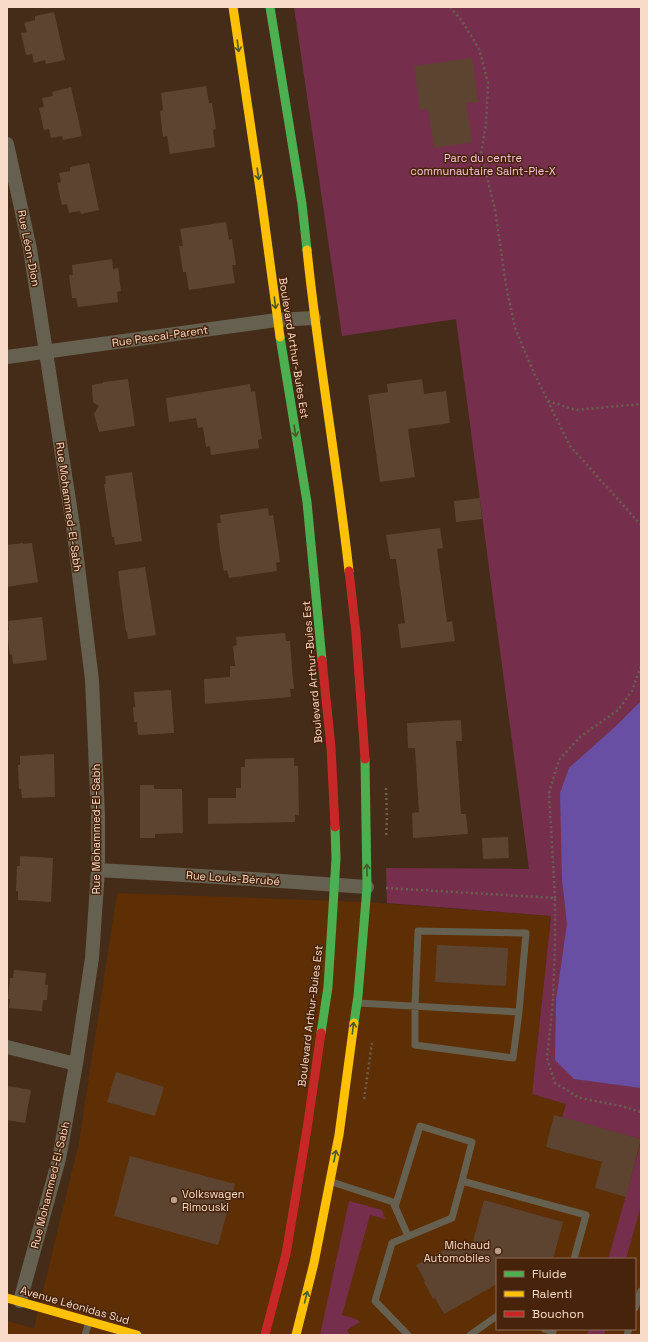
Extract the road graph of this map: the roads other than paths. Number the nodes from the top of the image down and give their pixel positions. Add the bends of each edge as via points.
1 (233, 7) edge
2 (270, 7) edge
3 (7, 144) edge
4 (314, 318) junction
5 (277, 320) junction
6 (47, 352) junction
7 (7, 357) edge
8 (98, 870) junction
9 (335, 884) junction
10 (367, 887) junction
11 (357, 1003) junction
12 (415, 1007) junction
13 (519, 1012) junction
14 (7, 1047) edge
15 (76, 1064) junction
16 (462, 1181) junction
17 (330, 1182) junction
18 (395, 1207) junction
19 (408, 1236) junction
20 (574, 1258) edge
21 (641, 1291) edge
22 (13, 1300) edge
23 (636, 1305) edge
24 (496, 1317) edge
25 (89, 1322) junction
26 (85, 1335) edge
27 (137, 1335) edge
28 (265, 1335) edge
29 (296, 1335) edge
30 (408, 1335) edge
31 (470, 1335) edge

1 -> 5 street, Boulevard Arthur-Buies Est
2 - 4 street via 302,204
3 - 6 street, Rue Léon-Dion via 30,249
4 - 5 street, Rue Pascal-Parent
10 -> 4 street via 365,744 356,633 342,509
5 - 6 street, Rue Pascal-Parent
5 -> 9 street, Boulevard Arthur-Buies Est via 307,502 319,614 331,747
6 - 7 street, Rue Pascal-Parent
6 - 8 street, Rue Mohammed-El-Sabh via 73,526 92,680
8 - 9 street, Rue Louis-Bérubé
8 - 15 street, Rue Mohammed-El-Sabh via 92,958
9 - 10 street, Rue Louis-Bérubé
9 - 28 street, Boulevard Arthur-Buies Est via 328,987 307,1129 286,1254
10 - 11 street
11 - 12 lane
17 -> 11 street
12 - 13 lane
12 - 13 lane via 415,1045 513,1058
12 - 13 lane via 418,930 526,933
14 - 15 street
15 - 22 street, Rue Mohammed-El-Sabh via 59,1159
16 - 18 lane via 472,1142 420,1126
16 - 19 lane via 452,1218
16 - 20 lane via 586,1216
17 - 18 lane via 393,1202
29 -> 17 street
18 - 19 lane
19 - 30 lane via 392,1243 375,1301
21 - 23 lane
22 - 25 street, Avenue Léonidas Sud
24 - 31 lane
25 - 26 lane
25 - 27 street, Avenue Léonidas Sud

